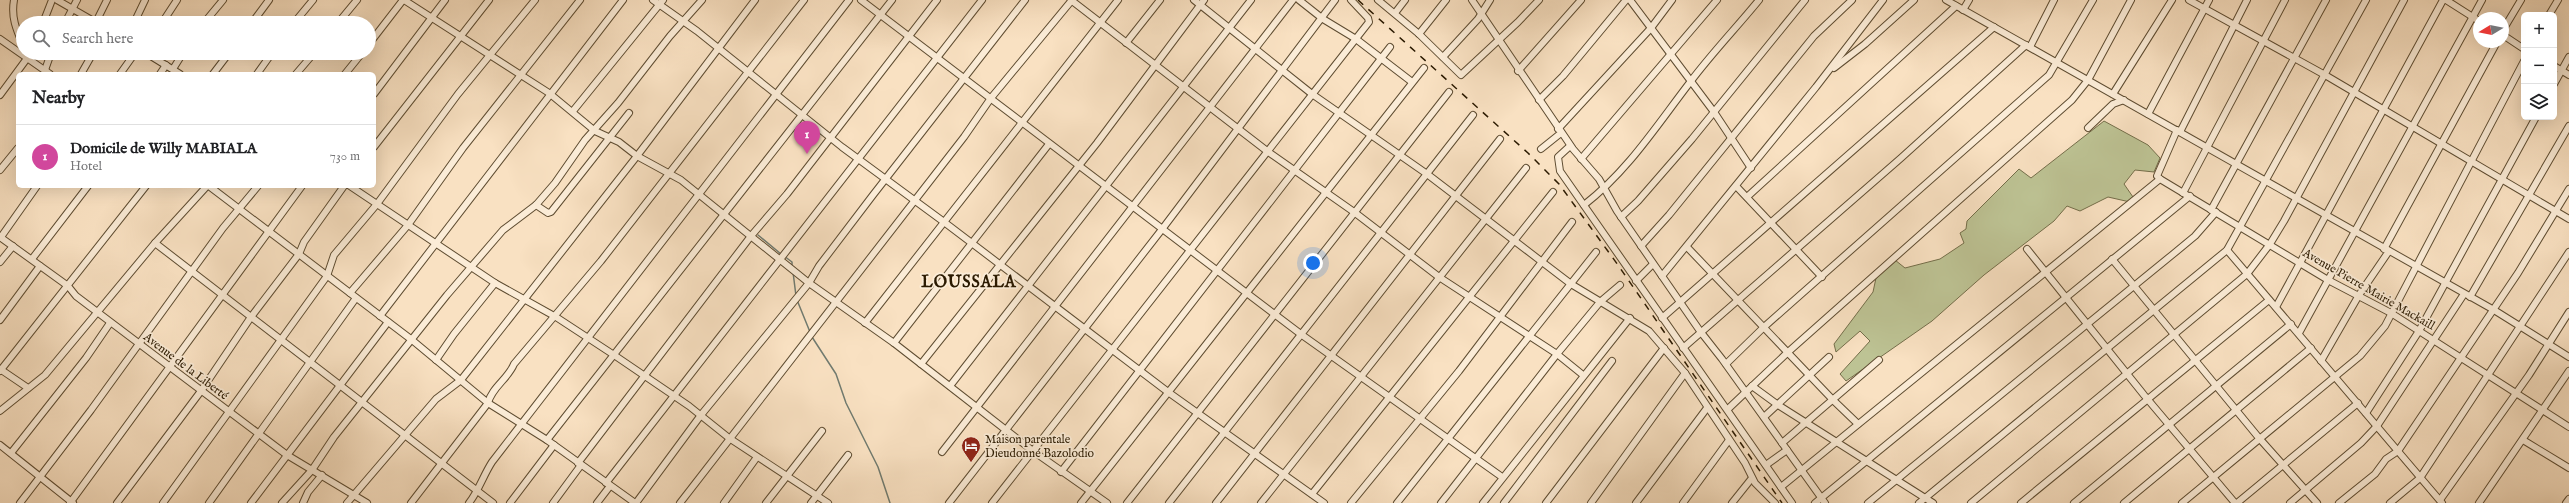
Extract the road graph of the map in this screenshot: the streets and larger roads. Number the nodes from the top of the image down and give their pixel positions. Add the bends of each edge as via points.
1 (14, 0) edge
2 (52, 0) edge
3 (57, 0) edge
4 (76, 0) edge
5 (107, 0) edge
6 (145, 0) edge
7 (178, 0) edge
8 (223, 0) edge
9 (269, 0) edge
10 (313, 0) edge
11 (357, 0) edge
12 (404, 0) edge
13 (445, 0) edge
14 (489, 0) edge
15 (535, 0) edge
16 (580, 0) edge
17 (623, 0) edge
18 (653, 0) edge
19 (663, 0) edge
20 (702, 0) edge
21 (755, 0) edge
22 (804, 0) edge
23 (850, 0) edge
24 (861, 0) edge
25 (892, 0) edge
26 (938, 0) edge
27 (982, 0) edge
28 (1025, 0) edge
29 (1071, 0) edge
30 (1118, 0) edge
31 (1160, 0) edge
32 (1194, 0) edge
33 (1252, 0) edge
34 (1292, 0) edge
35 (1299, 0) edge
36 (1335, 0) edge
37 (1352, 0) edge
38 (1378, 0) edge
39 (1405, 0) edge
40 (1446, 0) edge
41 (1472, 0) edge
42 (1490, 0) edge
43 (1539, 0) edge
44 (1581, 0) edge
45 (1626, 0) edge
46 (1630, 0) edge
47 (1672, 0) edge
48 (1717, 0) edge
49 (1760, 0) edge
50 (1805, 0) edge
51 (1852, 0) edge
52 (1883, 0) edge
53 (1914, 0) edge
54 (1946, 0) edge
55 (1969, 0) edge
56 (2054, 0) edge
57 (2094, 0) edge
58 (2132, 0) edge
59 (2172, 0) edge
60 (2189, 0) edge
61 (2209, 0) edge
62 (2247, 0) edge
63 (2286, 0) edge
64 (2326, 0) edge
65 (2366, 0) edge
66 (2404, 0) edge
67 (2445, 0) edge
68 (2482, 0) edge
69 (2522, 0) edge
70 (2558, 0) edge
71 (1202, 2) edge
72 (659, 5) junction
73 (1956, 6) junction
74 (73, 8) junction
75 (2204, 8) junction
76 (1964, 10) junction
77 (2476, 12) edge
78 (2551, 12) edge
79 (1394, 13) junction
80 (1482, 14) junction
81 (880, 15) junction
82 (46, 16) edge
83 (69, 16) edge
84 (85, 16) edge
85 (99, 16) edge
86 (137, 16) edge
87 (167, 16) edge
88 (210, 16) edge
89 (257, 16) edge
90 (300, 16) edge
91 (344, 16) edge
92 (2473, 17) joint
93 (431, 18) junction
94 (1323, 18) junction
95 (684, 21) junction
96 (2509, 21) edge
97 (1099, 22) junction
98 (16, 24) edge
99 (2233, 25) junction
100 (1230, 27) junction
101 (1994, 27) junction
102 (1651, 28) junction
103 (461, 34) junction
104 (1419, 34) junction
105 (376, 35) edge
106 (909, 36) junction
107 (0, 39) edge
108 (1356, 39) junction
109 (2509, 39) edge
110 (1498, 40) junction
111 (2263, 41) junction
112 (1126, 43) junction
113 (2028, 46) junction
114 (2521, 46) edge
115 (718, 47) junction
116 (1390, 47) dead end
117 (16, 48) edge
118 (2493, 48) edge
119 (1255, 49) junction
120 (1670, 54) junction
121 (490, 57) junction
122 (938, 57) junction
123 (1443, 57) junction
124 (2569, 57) edge
125 (1382, 58) junction
126 (2294, 58) junction
127 (27, 60) edge
128 (34, 60) edge
129 (51, 60) edge
130 (89, 60) edge
131 (130, 60) edge
132 (158, 60) edge
133 (179, 60) edge
134 (224, 60) edge
135 (267, 60) edge
136 (308, 60) edge
137 (356, 60) edge
138 (2058, 63) junction
139 (166, 65) junction
140 (1155, 65) junction
141 (2521, 67) edge
142 (1424, 68) dead end
143 (2557, 68) edge
144 (173, 69) junction
145 (2562, 70) junction
146 (748, 71) junction
147 (1282, 71) junction
148 (1518, 71) junction
149 (18, 72) edge
150 (48, 72) edge
151 (82, 72) edge
152 (121, 72) edge
153 (161, 72) edge
154 (177, 72) edge
155 (215, 72) edge
156 (258, 72) edge
157 (298, 72) edge
158 (347, 72) edge
159 (1828, 72) junction
160 (16, 74) edge
161 (521, 74) junction
162 (2325, 75) junction
163 (2569, 75) edge
164 (965, 77) junction
165 (2557, 79) edge
166 (2088, 80) junction
167 (1691, 81) junction
168 (1412, 82) junction
169 (1184, 87) junction
170 (376, 91) edge
171 (2353, 91) junction
172 (1449, 92) dead end
173 (550, 93) junction
174 (1312, 94) junction
175 (2113, 94) junction
176 (0, 95) edge
177 (777, 95) junction
178 (991, 98) junction
179 (1539, 100) junction
180 (2124, 100) junction
181 (1210, 107) junction
182 (2382, 108) junction
183 (574, 111) junction
184 (1714, 112) junction
185 (629, 114) dead end
186 (1339, 114) junction
187 (1473, 114) dead end
188 (2148, 114) junction
189 (802, 115) junction
190 (2534, 120) edge
191 (1021, 122) junction
192 (2412, 126) junction
193 (2569, 126) edge
194 (2088, 128) dead end
195 (1239, 129) junction
196 (595, 131) junction
197 (1560, 131) junction
198 (2179, 131) junction
199 (829, 137) junction
200 (1371, 137) junction
201 (610, 138) junction
202 (1730, 138) junction
203 (1500, 139) dead end
204 (1049, 144) junction
205 (2442, 144) junction
206 (376, 145) edge
207 (1570, 146) junction
208 (2207, 147) junction
209 (1541, 149) dead end
210 (16, 150) edge
211 (1267, 151) junction
212 (637, 156) junction
213 (1398, 156) junction
214 (859, 159) junction
215 (1582, 159) junction
216 (2472, 161) junction
217 (2237, 164) junction
218 (1079, 166) junction
219 (1526, 168) dead end
220 (1751, 168) junction
221 (0, 170) edge
222 (1297, 171) junction
223 (670, 173) junction
224 (1426, 174) junction
225 (2158, 176) junction
226 (2501, 178) junction
227 (885, 179) junction
228 (2266, 180) junction
229 (1108, 186) junction
230 (1736, 186) junction
231 (36, 188) edge
232 (86, 188) edge
233 (144, 188) edge
234 (206, 188) edge
235 (211, 188) edge
236 (256, 188) edge
237 (301, 188) edge
238 (343, 188) edge
239 (353, 188) edge
240 (1605, 189) junction
241 (2569, 189) edge
242 (1326, 192) junction
243 (1553, 192) dead end
244 (2183, 192) junction
245 (698, 193) junction
246 (2528, 193) junction
247 (2190, 196) junction
248 (1456, 197) junction
249 (1747, 198) junction
250 (2296, 198) junction
251 (915, 200) junction
252 (377, 204) junction
253 (536, 205) junction
254 (1584, 205) junction
255 (239, 207) junction
256 (1134, 207) junction
257 (2214, 211) junction
258 (2556, 211) junction
259 (1354, 212) junction
260 (2326, 215) junction
261 (724, 216) junction
262 (1621, 217) junction
263 (1484, 218) junction
264 (2569, 219) edge
265 (944, 222) junction
266 (1572, 222) dead end
267 (1770, 223) junction
268 (408, 225) junction
269 (2241, 227) junction
270 (1163, 228) junction
271 (270, 230) junction
272 (1381, 232) junction
273 (2355, 232) junction
274 (751, 236) junction
275 (0, 237) edge
276 (1513, 240) junction
277 (971, 242) junction
278 (154, 243) junction
279 (436, 243) junction
280 (2270, 244) junction
281 (13, 246) junction
282 (1641, 246) junction
283 (1687, 247) junction
284 (2027, 249) dead end
285 (1797, 250) junction
286 (2227, 250) junction
287 (2387, 250) junction
288 (1192, 251) junction
289 (1596, 252) dead end
290 (2569, 252) edge
291 (299, 254) junction
292 (1410, 256) junction
293 (780, 258) junction
294 (32, 259) junction
295 (2112, 259) junction
296 (0, 262) edge
297 (1542, 262) junction
298 (2300, 262) junction
299 (999, 264) junction
300 (1653, 264) junction
301 (40, 266) junction
302 (472, 266) junction
303 (2416, 266) junction
304 (1217, 270) junction
305 (2045, 271) junction
306 (190, 272) junction
307 (1712, 273) junction
308 (2247, 274) junction
309 (328, 276) junction
310 (1662, 276) junction
311 (1439, 277) junction
312 (1822, 277) junction
313 (2328, 280) junction
314 (1636, 281) junction
315 (496, 283) junction
316 (810, 283) junction
317 (2445, 283) junction
318 (1571, 284) junction
319 (1620, 285) dead end
320 (2134, 285) junction
321 (68, 286) junction
322 (1028, 286) junction
323 (1246, 292) junction
324 (350, 293) junction
325 (222, 294) junction
326 (2464, 294) junction
327 (2359, 295) junction
328 (2066, 297) junction
329 (2470, 297) junction
330 (356, 298) junction
331 (1470, 298) junction
332 (524, 299) junction
333 (835, 300) junction
334 (2269, 300) junction
335 (1739, 301) junction
336 (1600, 302) junction
337 (1680, 302) junction
338 (1055, 306) junction
339 (2276, 308) junction
340 (2154, 310) junction
341 (2494, 310) junction
342 (2569, 312) edge
343 (98, 313) junction
344 (1275, 313) junction
345 (2391, 314) junction
346 (380, 316) junction
347 (1501, 316) junction
348 (251, 317) junction
349 (556, 317) junction
350 (1630, 318) junction
351 (1662, 318) junction
352 (0, 320) edge
353 (388, 322) junction
354 (110, 323) junction
355 (865, 323) junction
356 (2086, 323) junction
357 (2291, 324) junction
358 (1764, 327) junction
359 (2520, 327) junction
360 (1084, 328) junction
361 (2419, 331) junction
362 (1700, 332) junction
363 (2299, 333) junction
364 (1302, 335) junction
365 (2175, 335) junction
366 (1530, 336) junction
367 (586, 337) junction
368 (281, 339) junction
369 (412, 340) junction
370 (2434, 340) junction
371 (894, 343) junction
372 (138, 344) junction
373 (2548, 344) junction
374 (1664, 348) junction
375 (1683, 348) junction
376 (2311, 348) junction
377 (1114, 350) junction
378 (2108, 350) junction
379 (1787, 352) junction
380 (1556, 354) junction
381 (614, 355) junction
382 (1330, 355) junction
383 (1830, 357) dead end
384 (2569, 357) edge
385 (2461, 358) junction
386 (436, 360) junction
387 (1879, 360) dead end
388 (2195, 360) junction
389 (1612, 361) dead end
390 (2321, 361) junction
391 (310, 362) junction
392 (921, 364) junction
393 (1726, 364) junction
394 (169, 368) junction
395 (1140, 369) junction
396 (0, 370) edge
397 (2569, 371) edge
398 (1684, 374) junction
399 (1583, 375) junction
400 (2128, 375) junction
401 (2488, 375) junction
402 (646, 376) junction
403 (1810, 376) junction
404 (2335, 376) junction
405 (1360, 377) junction
406 (461, 380) junction
407 (339, 385) junction
408 (950, 386) junction
409 (1752, 386) junction
410 (2217, 386) junction
411 (28, 388) junction
412 (201, 391) junction
413 (1168, 392) junction
414 (2515, 392) junction
415 (1745, 393) junction
416 (675, 396) junction
417 (1390, 398) junction
418 (2147, 399) junction
419 (1833, 400) junction
420 (362, 401) junction
421 (488, 403) junction
422 (2358, 403) junction
423 (1778, 406) junction
424 (976, 407) junction
425 (1707, 408) junction
426 (1728, 409) junction
427 (2544, 409) junction
428 (0, 411) edge
429 (2238, 411) junction
430 (230, 413) junction
431 (1198, 413) junction
432 (2366, 414) junction
433 (702, 415) junction
434 (1764, 417) junction
435 (1419, 420) junction
436 (1807, 423) junction
437 (521, 424) junction
438 (1858, 424) junction
439 (2169, 424) junction
440 (2377, 426) junction
441 (2569, 427) edge
442 (822, 431) dead end
443 (1007, 431) junction
444 (1225, 433) junction
445 (258, 434) junction
446 (406, 434) junction
447 (728, 438) junction
448 (2259, 438) junction
449 (547, 440) junction
450 (1449, 440) junction
451 (1729, 440) junction
452 (2524, 440) junction
453 (1782, 443) junction
454 (1836, 443) junction
455 (0, 445) edge
456 (554, 445) junction
457 (1787, 450) junction
458 (2190, 450) junction
459 (1033, 451) junction
460 (2398, 451) junction
461 (942, 452) dead end
462 (11, 453) junction
463 (1254, 454) junction
464 (287, 455) junction
465 (848, 455) dead end
466 (757, 457) junction
467 (1476, 459) junction
468 (442, 462) junction
469 (1865, 462) junction
470 (580, 464) junction
471 (1766, 465) junction
472 (2284, 465) junction
473 (2569, 468) edge
474 (312, 470) junction
475 (1802, 470) junction
476 (1061, 472) junction
477 (1283, 474) junction
478 (39, 476) junction
479 (322, 476) junction
480 (786, 476) junction
481 (1502, 477) junction
482 (2213, 477) junction
483 (1752, 478) junction
484 (2420, 478) junction
485 (1895, 481) junction
486 (608, 484) junction
487 (1781, 487) junction
488 (2305, 490) junction
489 (478, 491) junction
490 (1090, 491) junction
491 (1312, 494) junction
492 (353, 495) junction
493 (817, 496) junction
494 (1925, 498) junction
495 (2569, 499) edge
496 (1823, 500) edge
497 (2441, 501) edge
498 (72, 502) edge
499 (20, 503) edge
500 (117, 503) edge
501 (163, 503) edge
502 (209, 503) edge
503 (251, 503) edge
504 (282, 503) edge
505 (303, 503) edge
506 (347, 503) edge
507 (367, 503) edge
508 (411, 503) edge
509 (469, 503) edge
510 (493, 503) edge
511 (510, 503) edge
512 (553, 503) edge
513 (597, 503) edge
514 (636, 503) edge
515 (680, 503) edge
516 (724, 503) edge
517 (766, 503) edge
518 (811, 503) edge
519 (828, 503) edge
520 (949, 503) edge
521 (992, 503) edge
522 (1081, 503) edge
523 (1107, 503) edge
524 (1126, 503) edge
525 (1169, 503) edge
526 (1216, 503) edge
527 (1261, 503) edge
528 (1324, 503) edge
529 (1351, 503) edge
530 (1397, 503) edge
531 (1441, 503) edge
532 (1483, 503) edge
533 (1504, 503) edge
534 (1546, 503) edge
535 (1591, 503) edge
536 (1636, 503) edge
537 (1683, 503) edge
538 (1732, 503) edge
539 (1775, 503) edge
540 (1792, 503) edge
541 (1815, 503) edge
542 (1868, 503) edge
543 (1919, 503) edge
544 (1932, 503) edge
545 (1972, 503) edge
546 (2021, 503) edge
547 (2074, 503) edge
548 (2124, 503) edge
549 (2182, 503) edge
550 (2236, 503) edge
551 (2290, 503) edge
552 (2317, 503) edge
553 (2339, 503) edge
554 (2390, 503) edge
555 (2479, 503) edge
556 (2566, 503) edge

1 - 98 street via 13,15
2 - 82 street
3 - 74 street
4 - 74 street
5 - 85 street
6 - 86 street
7 - 87 street
8 - 88 street
9 - 89 street
10 - 90 street
11 - 91 street
12 - 93 street
12 - 105 street
13 - 93 street
14 - 103 street
15 - 121 street
16 - 161 street
17 - 173 street
18 - 72 street
19 - 72 street
20 - 95 street
21 - 115 street
22 - 146 street
23 - 177 street
24 - 81 street
25 - 81 street
26 - 106 street
27 - 122 street
28 - 164 street
29 - 97 street
29 - 178 street
30 - 97 street
31 - 112 street
32 - 71 street
33 - 100 street
34 - 119 street
35 - 94 street
36 - 94 street
37 - 108 street via 1369,20
38 - 79 street
39 - 79 street
40 - 104 street
41 - 80 street
42 - 80 street
43 - 110 street
44 - 148 street
45 - 179 street via 1563,76
46 - 102 street
47 - 102 street
48 - 120 street
49 - 167 street
50 - 184 street
51 - 202 street via 1814,36
52 - 159 street
53 - 159 street via 1865,44
54 - 73 street
55 - 76 street
56 - 113 street
57 - 138 street
58 - 166 street
59 - 175 street
60 - 75 street
61 - 75 street
62 - 99 street
63 - 111 street
64 - 126 street
65 - 162 street
66 - 171 street
67 - 92 street
67 - 182 street
68 - 77 street
69 - 96 street
70 - 78 street
71 - 100 street
71 - 140 street
72 - 95 street
72 - 183 street
73 - 76 street
73 - 249 street
74 - 83 street
74 - 84 street
75 - 99 street
75 - 188 street
76 - 101 street
79 - 104 street
80 - 110 street
80 - 123 street
81 - 106 street
81 - 189 street
92 - 192 street
93 - 103 street
93 - 170 street
94 - 108 street
94 - 147 street
95 - 115 street
95 - 196 street
97 - 112 street
97 - 191 street
99 - 111 street
99 - 198 street
100 - 119 street
100 - 169 street
101 - 113 street
101 - 267 street
102 - 120 street
102 - 197 street
103 - 121 street
103 - 206 street
104 - 123 street
106 - 122 street
106 - 199 street
107 - 117 street
108 - 125 street
108 - 174 street
109 - 114 street
110 - 123 street via 1463,74
110 - 148 street
111 - 126 street
111 - 208 street
112 - 140 street
113 - 138 street
113 - 285 street
115 - 146 street
115 - 212 street
116 - 125 street
118 - 205 street
119 - 147 street
119 - 181 street
120 - 167 street
120 - 215 street
121 - 161 street
121 - 252 street via 458,94
122 - 164 street
122 - 214 street
124 - 145 street
125 - 168 street
125 - 186 street
126 - 162 street
126 - 217 street
127 - 149 street
128 - 150 street
129 - 150 street
130 - 151 street
131 - 152 street
132 - 139 street
133 - 144 street
134 - 155 street
135 - 156 street
136 - 157 street
137 - 158 street
138 - 166 street
138 - 312 street via 2049,76
139 - 144 street
139 - 153 street
140 - 169 street
140 - 218 street
141 - 216 street
142 - 168 street
143 - 145 street
144 - 154 street
145 - 163 street
145 - 165 street
146 - 177 street
146 - 223 street
147 - 174 street
147 - 195 street
148 - 179 street
159 - 220 street
160 - 176 street
161 - 173 street
161 - 268 street
162 - 171 street
162 - 228 street
164 - 178 street
164 - 227 street
166 - 175 street
166 - 379 street via 2072,100
167 - 184 street
167 - 240 street via 1627,167
168 - 200 street
169 - 181 street
169 - 229 street
171 - 182 street
171 - 250 street
172 - 213 street
173 - 183 street
173 - 279 street
174 - 186 street
174 - 211 street
175 - 180 street
177 - 189 street
177 - 245 street
178 - 191 street
178 - 251 street
179 - 197 street
180 - 188 street
180 - 194 street via 2113,104
181 - 195 street
181 - 256 street
182 - 192 street
182 - 260 street
183 - 196 street
184 - 202 street
184 - 262 street via 1638,201
185 - 201 street
186 - 200 street
186 - 222 street
187 - 224 street
188 - 198 street
189 - 199 street
189 - 261 street
190 - 226 street
191 - 204 street
191 - 265 street
192 - 205 street
192 - 273 street
193 - 246 street
195 - 211 street
195 - 270 street
196 - 201 street
196 - 253 street
197 - 207 street
197 - 209 street
198 - 208 street
198 - 225 street
199 - 214 street
199 - 274 street via 787,194
200 - 213 street
200 - 242 street
201 - 212 street
201 - 253 street via 551,212 548,213
202 - 220 street
202 - 282 street via 1669,216
203 - 248 street
204 - 218 street
204 - 277 street
205 - 216 street
205 - 287 street
207 - 215 street
207 - 254 street via 1558,157 1558,166
208 - 217 street
208 - 244 street
210 - 221 street
211 - 222 street
211 - 288 street
212 - 223 street
212 - 332 street
213 - 224 street
213 - 259 street
214 - 227 street
214 - 293 street
215 - 240 street
216 - 226 street
216 - 303 street
217 - 228 street
217 - 257 street
218 - 229 street
218 - 299 street
219 - 263 street
220 - 230 street
222 - 242 street
222 - 304 street
223 - 245 street
223 - 349 street
224 - 248 street
224 - 272 street
225 - 244 street, Avenue Pierre Mairie Mackaill
225 - 305 street
226 - 246 street
226 - 317 street
227 - 251 street
227 - 316 street via 819,266
228 - 250 street
228 - 269 street
229 - 256 street
229 - 322 street
230 - 249 street
230 - 283 street
231 - 275 street
232 - 294 street
233 - 321 street
234 - 278 street
235 - 255 street
236 - 255 street
237 - 271 street
238 - 291 street via 304,242
239 - 252 street
240 - 254 street
240 - 262 street
241 - 258 street
242 - 259 street
242 - 323 street
243 - 276 street
244 - 247 street, Avenue Pierre Mairie Mackaill
245 - 261 street
245 - 367 street
246 - 258 street
246 - 329 street
247 - 257 street, Avenue Pierre Mairie Mackaill
247 - 295 street
248 - 263 street
248 - 292 street
249 - 267 street
250 - 260 street
250 - 280 street
251 - 265 street
251 - 333 street
252 - 268 street
252 - 309 street via 334,255
253 - 302 street via 503,230
254 - 314 street
255 - 271 street
255 - 306 street
256 - 270 street
256 - 338 street
257 - 269 street, Avenue Pierre Mairie Mackaill
257 - 320 street via 2195,236
258 - 264 street
258 - 341 street
259 - 272 street
259 - 344 street
260 - 273 street
260 - 298 street
261 - 274 street
261 - 381 street
262 - 282 street
263 - 276 street
263 - 311 street
265 - 277 street
265 - 355 street
266 - 297 street
267 - 285 street
267 - 307 street
268 - 279 street
268 - 324 street
269 - 280 street, Avenue Pierre Mairie Mackaill
269 - 286 street
270 - 288 street
270 - 360 street
271 - 291 street
271 - 325 street
272 - 292 street
272 - 364 street
273 - 287 street
273 - 313 street
274 - 293 street
274 - 402 street
275 - 281 street, Avenue de la Liberté
276 - 297 street
276 - 331 street
277 - 299 street
277 - 371 street
278 - 306 street
278 - 343 street
279 - 302 street
279 - 346 street
280 - 298 street, Avenue Pierre Mairie Mackaill
280 - 308 street
281 - 294 street, Avenue de la Liberté
281 - 296 street
282 - 300 street
283 - 307 street
283 - 310 street
284 - 305 street
285 - 312 street
285 - 335 street
286 - 308 street
286 - 340 street
287 - 303 street
287 - 327 street
288 - 304 street
288 - 377 street
289 - 318 street
290 - 359 street
291 - 309 street
291 - 348 street
292 - 311 street
292 - 382 street
293 - 316 street
293 - 416 street
294 - 301 street, Avenue de la Liberté
295 - 320 street
295 - 328 street
297 - 318 street
297 - 347 street
298 - 313 street, Avenue Pierre Mairie Mackaill
298 - 339 street
299 - 322 street
299 - 392 street
300 - 310 street
300 - 314 street
301 - 321 street, Avenue de la Liberté
301 - 352 street
302 - 315 street
302 - 369 street
303 - 317 street
303 - 345 street
304 - 323 street
304 - 395 street
305 - 328 street
305 - 438 street
306 - 325 street
306 - 372 street
307 - 335 street
307 - 337 street
308 - 334 street
308 - 365 street
309 - 324 street
309 - 368 street
310 - 337 street
311 - 331 street
311 - 405 street
312 - 358 street
313 - 327 street, Avenue Pierre Mairie Mackaill
313 - 363 street
314 - 351 street
315 - 332 street
315 - 386 street
316 - 333 street
316 - 433 street
317 - 326 street
317 - 361 street
318 - 336 street
318 - 366 street
319 - 336 street
320 - 340 street
320 - 356 street
321 - 343 street, Avenue de la Liberté via 76,296
321 - 396 street
322 - 338 street
322 - 408 street
323 - 344 street
323 - 413 street
324 - 330 street
325 - 348 street
325 - 394 street
326 - 329 street
326 - 370 street
327 - 345 street, Avenue Pierre Mairie Mackaill
327 - 390 street
328 - 356 street
328 - 469 street
329 - 341 street
330 - 346 street
330 - 391 street
331 - 347 street
331 - 417 street
332 - 349 street
332 - 406 street
333 - 355 street
333 - 447 street via 793,358
334 - 339 street
334 - 388 street
335 - 358 street
335 - 362 street
336 - 350 street
336 - 380 street
337 - 351 street
337 - 362 street
338 - 360 street
338 - 424 street
339 - 357 street
340 - 365 street
340 - 378 street
341 - 359 street
341 - 385 street
342 - 373 street
343 - 354 street, Avenue de la Liberté
343 - 411 street via 45,375
344 - 364 street
344 - 431 street
345 - 361 street, Avenue Pierre Mairie Mackaill
345 - 404 street via 2375,340
346 - 353 street
347 - 366 street
347 - 435 street
348 - 368 street
348 - 412 street
349 - 367 street
349 - 421 street via 514,364
350 - 374 street via 1649,331
350 - 399 street
351 - 375 street
353 - 369 street
353 - 407 street
354 - 372 street, Avenue de la Liberté
354 - 462 street via 86,358
355 - 371 street
356 - 378 street
356 - 485 street
357 - 363 street
357 - 410 street
358 - 379 street
358 - 393 street
359 - 373 street
359 - 401 street
360 - 377 street
360 - 443 street
361 - 370 street, Avenue Pierre Mairie Mackaill
361 - 432 street
362 - 375 street
362 - 393 street
363 - 376 street
364 - 382 street
364 - 444 street
365 - 388 street
365 - 400 street
366 - 380 street
366 - 450 street
367 - 381 street
367 - 437 street
368 - 391 street
368 - 430 street
369 - 386 street
369 - 420 street
370 - 385 street, Avenue Pierre Mairie Mackaill
370 - 440 street
371 - 392 street
372 - 394 street, Avenue de la Liberté
372 - 478 street
373 - 384 street
373 - 414 street
374 - 398 street
374 - 534 street
375 - 426 street
376 - 390 street
376 - 429 street
377 - 395 street
377 - 459 street
378 - 400 street
378 - 494 street
379 - 403 street
379 - 409 street
380 - 399 street
380 - 467 street
381 - 402 street
381 - 449 street
382 - 405 street
382 - 463 street
383 - 403 street
385 - 401 street, Avenue Pierre Mairie Mackaill
385 - 460 street
386 - 406 street
387 - 419 street
388 - 410 street
388 - 418 street
389 - 533 street
390 - 404 street
391 - 407 street
391 - 445 street
392 - 408 street
393 - 415 street
394 - 412 street, Avenue de la Liberté
394 - 498 street
395 - 413 street
395 - 476 street
396 - 411 street
397 - 427 street
398 - 425 street
398 - 535 street
399 - 481 street
400 - 418 street
400 - 545 street
401 - 414 street, Avenue Pierre Mairie Mackaill
401 - 484 street
402 - 416 street
402 - 470 street
403 - 419 street
403 - 423 street
404 - 422 street
404 - 448 street via 2304,404
405 - 417 street
405 - 477 street
406 - 421 street
406 - 446 street via 436,399
407 - 420 street
407 - 464 street
408 - 424 street
409 - 415 street
409 - 423 street
410 - 429 street
410 - 439 street
411 - 428 street
412 - 430 street, Avenue de la Liberté
412 - 500 street
413 - 431 street
413 - 490 street
414 - 427 street, Avenue Pierre Mairie Mackaill
414 - 497 street
415 - 426 street
415 - 434 street
416 - 433 street
416 - 486 street
417 - 435 street
417 - 491 street
418 - 439 street
418 - 546 street
419 - 436 street
419 - 438 street
420 - 446 street
420 - 474 street
421 - 437 street
421 - 468 street
422 - 432 street
422 - 472 street
423 - 434 street
423 - 436 street
424 - 443 street
424 - 461 street
425 - 451 street
425 - 536 street
426 - 471 street
427 - 441 street, Avenue Pierre Mairie Mackaill
427 - 452 street
429 - 448 street
429 - 458 street
430 - 445 street, Avenue de la Liberté
430 - 501 street
431 - 444 street
431 - 524 street
432 - 440 street
433 - 447 street
433 - 514 street
434 - 453 street
435 - 450 street
435 - 529 street
436 - 453 street
436 - 454 street
437 - 449 street
437 - 489 street via 483,476
438 - 454 street
439 - 458 street
439 - 547 street
440 - 460 street
440 - 488 street via 2361,443
442 - 480 street
443 - 459 street
443 - 520 street
444 - 463 street
444 - 525 street
445 - 464 street, Avenue de la Liberté
445 - 502 street
446 - 468 street
446 - 492 street
447 - 466 street
447 - 515 street
448 - 472 street
448 - 482 street
449 - 456 street
450 - 467 street
450 - 530 street
451 - 483 street
451 - 537 street
452 - 473 street
452 - 555 street
453 - 457 street
454 - 469 street
454 - 475 street
455 - 462 street
456 - 470 street
456 - 511 street
457 - 471 street
457 - 475 street
458 - 482 street
458 - 548 street
459 - 476 street
459 - 521 street
460 - 484 street
460 - 553 street via 2386,459 2375,474
462 - 478 street
463 - 477 street
463 - 526 street
464 - 474 street, Avenue de la Liberté
464 - 503 street
465 - 493 street
466 - 480 street
466 - 516 street
467 - 481 street
467 - 531 street
468 - 489 street
468 - 508 street
469 - 485 street
469 - 496 street
470 - 486 street
470 - 512 street
471 - 487 street
472 - 488 street
472 - 550 street
474 - 479 street, Avenue de la Liberté
474 - 504 street
475 - 487 street
475 - 496 street
476 - 490 street
477 - 491 street
477 - 527 street
478 - 498 street
478 - 499 street
479 - 492 street, Avenue de la Liberté
479 - 505 street via 308,492
480 - 493 street
480 - 517 street
481 - 532 street
482 - 549 street
482 - 550 street
483 - 538 street
483 - 539 street
484 - 497 street
484 - 554 street
485 - 494 street
485 - 542 street
486 - 513 street
486 - 514 street
487 - 540 street
488 - 551 street
488 - 552 street
489 - 509 street
489 - 510 street
490 - 522 street
490 - 523 street
491 - 528 street
492 - 506 street
492 - 507 street, Avenue de la Liberté
493 - 518 street
493 - 519 street
494 - 543 street
494 - 544 street
495 - 556 street
496 - 541 street

